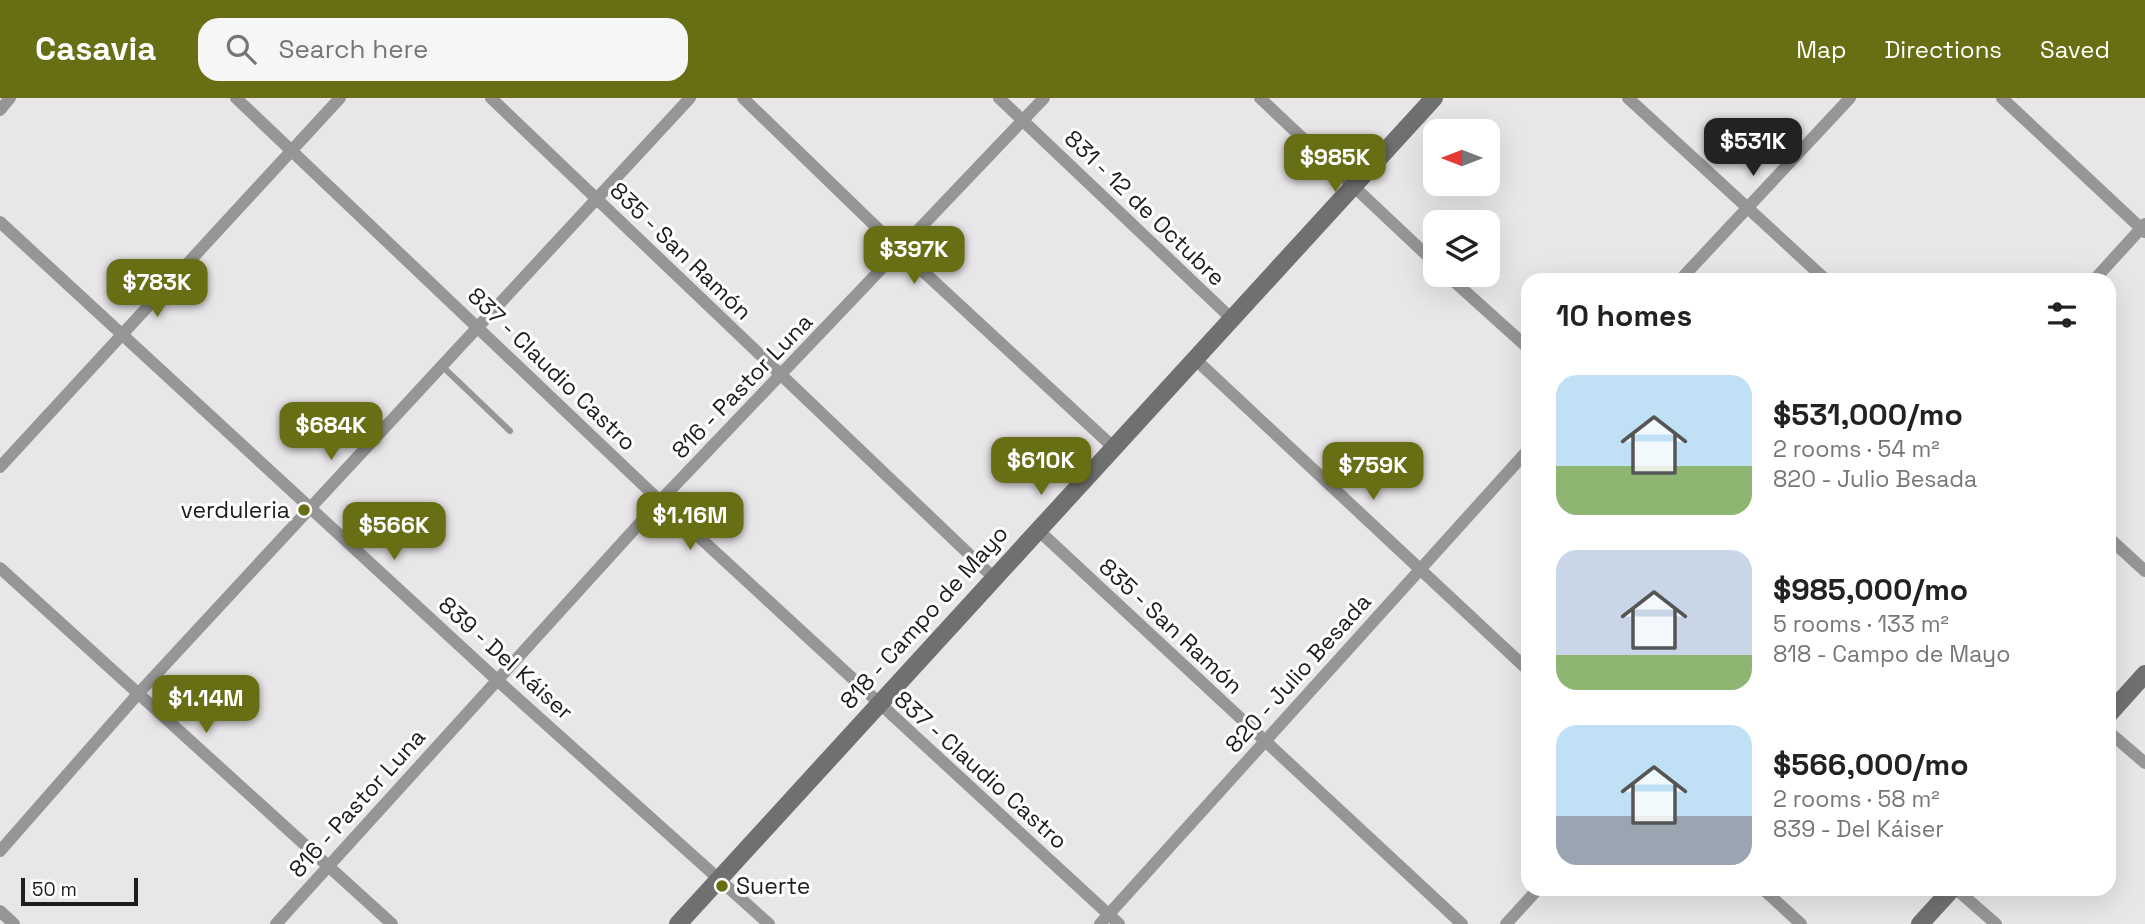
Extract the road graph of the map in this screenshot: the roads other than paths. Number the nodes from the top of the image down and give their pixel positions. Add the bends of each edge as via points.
1 (10, 98) edge
2 (236, 98) edge
3 (340, 98) edge
4 (491, 98) edge
5 (690, 98) edge
6 (743, 98) edge
7 (999, 98) edge
8 (1044, 98) edge
9 (1260, 98) edge
10 (1434, 98) edge
11 (1628, 98) edge
12 (1850, 98) edge
13 (2002, 98) edge
14 (0, 110) edge
15 (1022, 120) junction
16 (290, 149) junction
17 (1352, 188) junction
18 (597, 200) junction
19 (1747, 207) junction
20 (0, 222) edge
21 (2144, 228) edge
22 (900, 250) junction
23 (1423, 252) edge
24 (1686, 273) edge
25 (1818, 273) edge
26 (2101, 273) edge
27 (1460, 287) edge
28 (1232, 319) junction
29 (477, 327) junction
30 (122, 333) junction
31 (1521, 342) edge
32 (1195, 359) junction
33 (442, 366) junction
34 (782, 377) junction
35 (510, 431) dead end
36 (1112, 446) junction
37 (1521, 458) edge
38 (0, 467) edge
39 (660, 501) junction
40 (312, 508) junction
41 (1037, 529) junction
42 (2116, 544) edge
43 (0, 568) edge
44 (1420, 568) junction
45 (2145, 571) edge
46 (994, 578) junction
47 (1521, 663) edge
48 (2145, 674) edge
49 (496, 680) junction
50 (137, 695) junction
51 (877, 704) junction
52 (2116, 706) edge
53 (2116, 738) edge
54 (1264, 743) junction
55 (2145, 764) edge
56 (0, 850) edge
57 (327, 868) junction
58 (719, 879) junction
59 (1532, 896) edge
60 (1771, 896) edge
61 (1947, 896) edge
62 (1962, 896) edge
63 (0, 911) edge
64 (1104, 919) edge
65 (14, 924) edge
66 (276, 924) edge
67 (392, 924) edge
68 (678, 924) edge
69 (769, 924) edge
70 (1119, 924) edge
71 (1462, 924) edge
72 (1506, 924) edge
73 (1801, 924) edge
74 (1920, 924) edge
75 (1996, 924) edge

1 - 14 street
2 - 16 street, 837 - Claudio Castro
3 - 16 street
4 - 18 street, 835 - San Ramón
5 - 18 street
6 - 22 street
7 - 15 street, 831 - 12 de Octubre
8 - 15 street, 816 - Pastor Luna
9 - 17 street
10 - 17 street, 818 - Campo de Mayo
11 - 19 street
12 - 19 street
13 - 21 street
15 - 22 street, 816 - Pastor Luna
15 - 28 street, 831 - 12 de Octubre
16 - 29 street, 837 - Claudio Castro
16 - 30 street
17 - 23 street
17 - 28 street, 818 - Campo de Mayo
18 - 29 street
18 - 34 street, 835 - San Ramón
19 - 24 street
19 - 25 street
20 - 30 street, 839 - Del Káiser
21 - 26 street
22 - 34 street, 816 - Pastor Luna
22 - 36 street
27 - 31 street
28 - 32 street, 818 - Campo de Mayo
29 - 33 street
29 - 39 street, 837 - Claudio Castro
30 - 38 street
30 - 40 street, 839 - Del Káiser
32 - 36 street, 818 - Campo de Mayo
32 - 44 street
33 - 35 lane
33 - 40 street
34 - 39 street, 816 - Pastor Luna
34 - 46 street, 835 - San Ramón
36 - 41 street, 818 - Campo de Mayo
37 - 44 street, 820 - Julio Besada
39 - 49 street, 816 - Pastor Luna
39 - 51 street, 837 - Claudio Castro
40 - 49 street, 839 - Del Káiser
40 - 50 street
41 - 46 street, 818 - Campo de Mayo
41 - 54 street, 835 - San Ramón
42 - 45 street
43 - 50 street
44 - 47 street
44 - 54 street, 820 - Julio Besada
46 - 51 street, 818 - Campo de Mayo
48 - 52 street
49 - 57 street, 816 - Pastor Luna
49 - 58 street, 839 - Del Káiser
50 - 56 street
50 - 57 street
51 - 58 street, 818 - Campo de Mayo
51 - 64 street, 837 - Claudio Castro
53 - 55 street
54 - 64 street, 820 - Julio Besada
54 - 71 street, 835 - San Ramón
57 - 66 street, 816 - Pastor Luna
57 - 67 street
58 - 68 street, 818 - Campo de Mayo
58 - 69 street, 839 - Del Káiser
59 - 72 street
60 - 73 street
61 - 74 street
62 - 75 street
63 - 65 street
64 - 70 street, 837 - Claudio Castro

